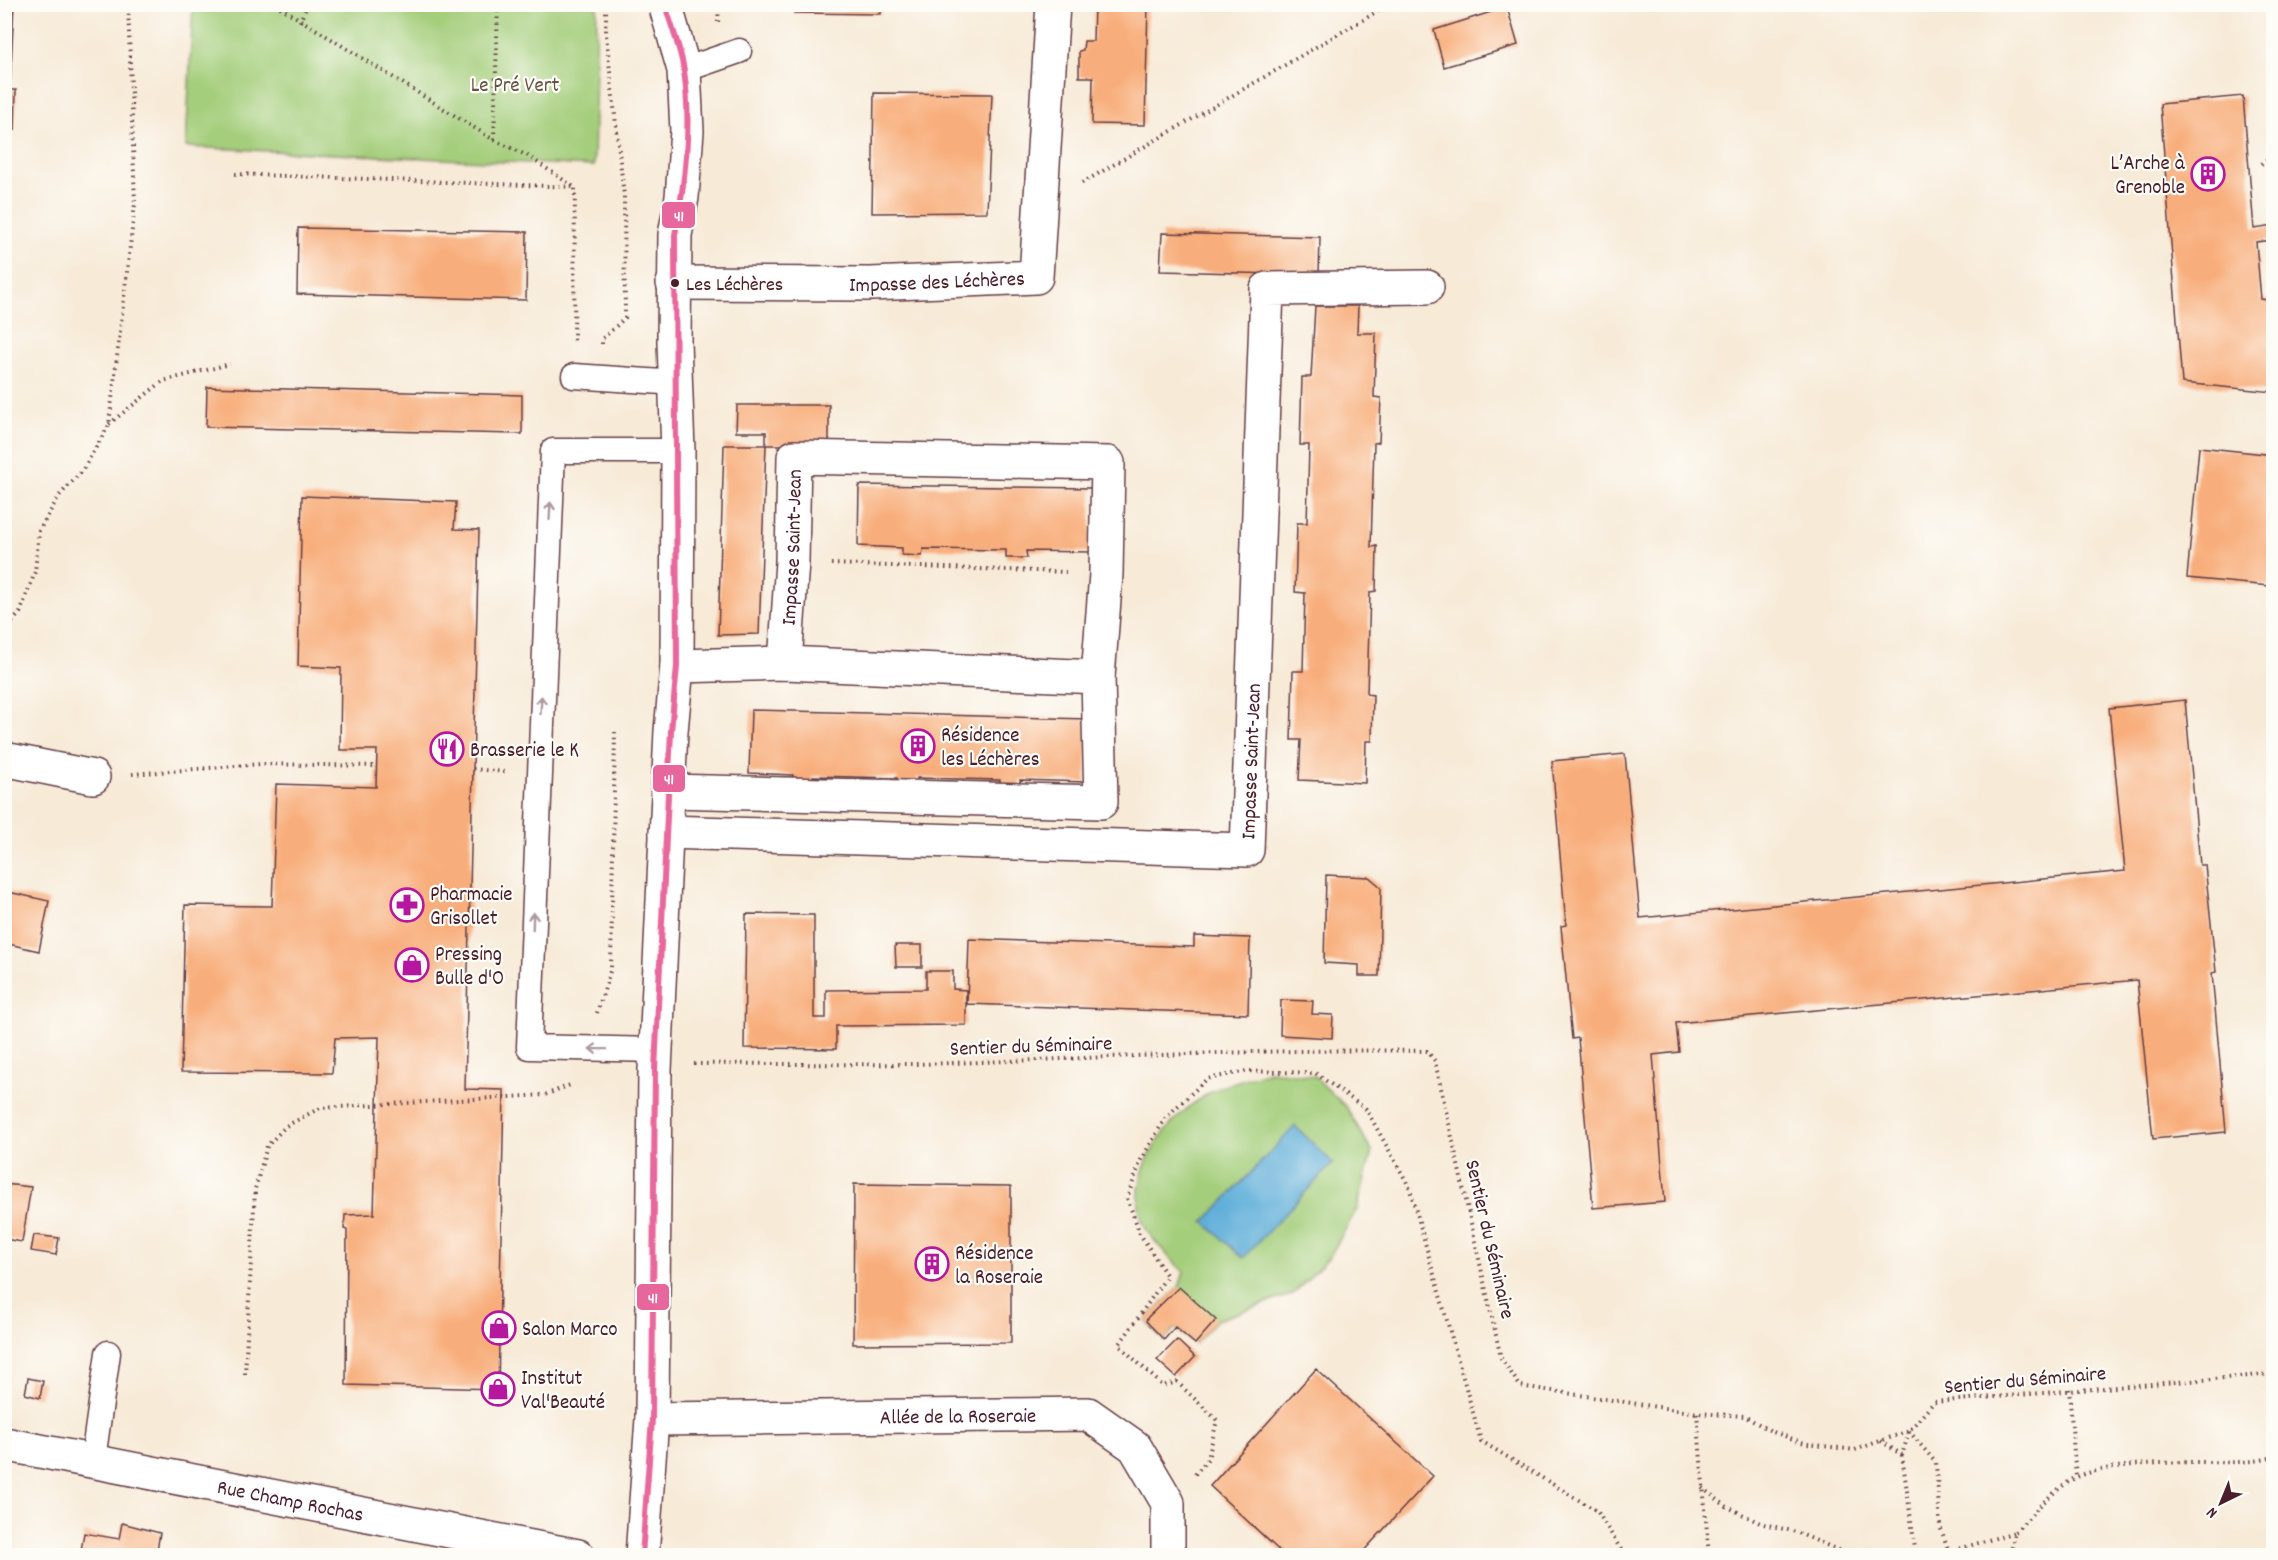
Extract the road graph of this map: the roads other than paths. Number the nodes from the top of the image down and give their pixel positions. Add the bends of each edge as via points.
1 (665, 4) edge
2 (1053, 4) edge
3 (739, 51) dead end
4 (684, 70) junction
5 (673, 283) junction
6 (1427, 287) dead end
7 (574, 376) road end
8 (677, 383) junction
9 (678, 451) junction
10 (785, 663) junction
11 (677, 666) junction
12 (1098, 677) junction
13 (4, 759) edge
14 (93, 777) road end
15 (668, 792) junction
16 (666, 832) junction
17 (656, 1050) junction
18 (108, 1353) dead end
19 (652, 1419) junction
20 (4, 1444) edge
21 (93, 1459) junction
22 (578, 1556) edge
23 (642, 1556) edge
24 (1168, 1556) edge

1 - 4 street
2 - 5 street, Impasse des Léchères via 1036,277 871,284
3 - 4 lane
4 - 5 street via 687,131
5 - 8 street
6 - 16 street, Impasse Saint-Jean via 1267,288 1247,850
7 - 8 lane
8 - 9 street
9 - 11 street
17 -> 9 lane via 529,1047 553,451
10 - 11 street
10 - 12 street
10 - 12 street, Impasse Saint-Jean via 794,457 1108,463 1106,574
11 - 15 street
12 - 15 street, Impasse Saint-Jean via 1101,802
13 - 14 street
15 - 16 street
16 - 17 street
17 - 19 street
18 - 21 lane
19 - 23 street
19 - 24 street, Allée de la Roseraie via 1088,1414 1135,1447 1168,1503
20 - 21 street, Rue Champ Rochas
21 - 22 street, Rue Champ Rochas

